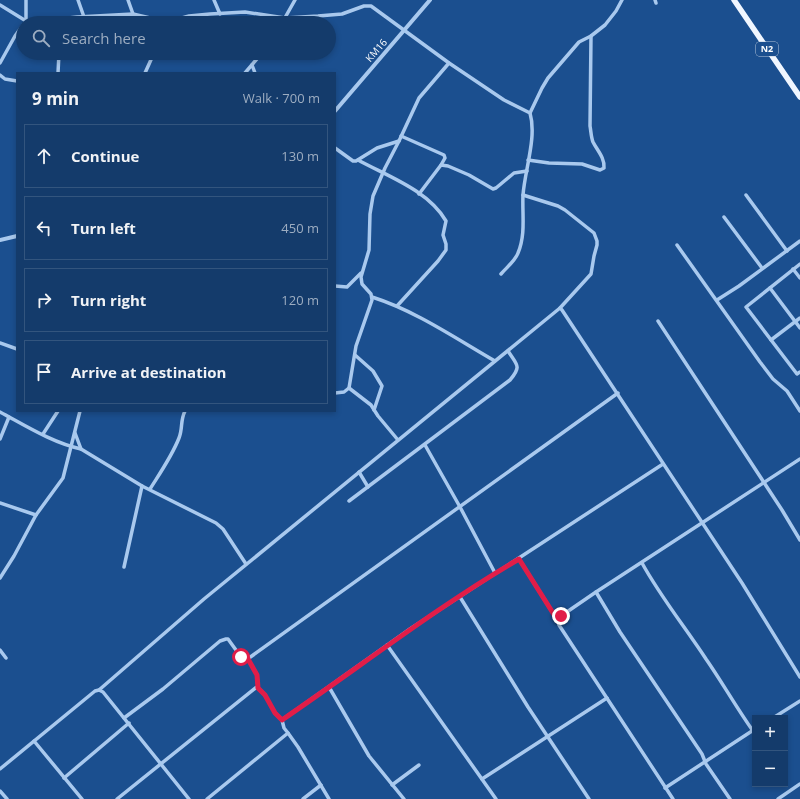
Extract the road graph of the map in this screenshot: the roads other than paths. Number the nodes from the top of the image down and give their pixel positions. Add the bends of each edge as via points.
1 (26, 0) edge
2 (78, 0) edge
3 (128, 0) edge
4 (214, 0) edge
5 (295, 0) edge
6 (430, 0) edge
7 (622, 0) edge
8 (734, 0) edge
9 (0, 5) edge
10 (133, 14) junction
11 (220, 14) junction
12 (25, 16) edge
13 (84, 16) edge
14 (100, 16) edge
15 (141, 16) edge
16 (189, 16) edge
17 (273, 16) edge
18 (286, 16) edge
19 (318, 16) edge
20 (16, 17) edge
21 (404, 30) junction
22 (16, 35) edge
23 (590, 36) junction
24 (59, 60) edge
25 (151, 60) edge
26 (256, 60) edge
27 (0, 63) edge
28 (449, 63) junction
29 (252, 64) junction
30 (58, 72) edge
31 (145, 72) edge
32 (246, 72) edge
33 (255, 72) edge
34 (0, 75) edge
35 (16, 81) edge
36 (800, 97) edge
37 (336, 110) edge
38 (530, 113) junction
39 (401, 136) junction
40 (400, 141) junction
41 (336, 149) edge
42 (358, 160) junction
43 (528, 160) junction
44 (441, 165) junction
45 (527, 171) junction
46 (383, 173) junction
47 (419, 194) junction
48 (524, 195) junction
49 (746, 195) dead end
50 (724, 217) dead end
51 (16, 236) edge
52 (0, 240) edge
53 (800, 241) edge
54 (678, 245) dead end
55 (787, 251) junction
56 (800, 264) edge
57 (762, 268) junction
58 (793, 269) junction
59 (362, 272) junction
60 (501, 274) dead end
61 (800, 278) edge
62 (336, 286) edge
63 (770, 288) junction
64 (372, 297) junction
65 (717, 300) junction
66 (397, 306) junction
67 (560, 308) junction
68 (800, 318) edge
69 (658, 321) dead end
70 (795, 322) junction
71 (800, 328) edge
72 (771, 340) junction
73 (0, 343) edge
74 (16, 350) edge
75 (508, 351) junction
76 (355, 355) junction
77 (495, 361) junction
78 (799, 373) edge
79 (349, 388) junction
80 (336, 393) edge
81 (618, 393) junction
82 (374, 410) junction
83 (800, 411) edge
84 (0, 412) edge
85 (57, 412) edge
86 (80, 412) edge
87 (185, 412) edge
88 (10, 418) junction
89 (75, 433) junction
90 (43, 434) junction
91 (0, 440) edge
92 (398, 440) junction
93 (425, 445) junction
94 (70, 446) junction
95 (81, 449) junction
96 (800, 459) edge
97 (663, 464) junction
98 (359, 472) junction
99 (765, 483) junction
100 (142, 486) junction
101 (368, 487) junction
102 (150, 489) junction
103 (349, 501) dead end
104 (0, 504) edge
105 (460, 506) junction
106 (36, 515) junction
107 (703, 523) junction
108 (800, 540) edge
109 (519, 559) junction
110 (642, 563) junction
111 (246, 564) junction
112 (124, 568) dead end
113 (495, 573) junction
114 (0, 578) edge
115 (596, 592) junction
116 (460, 597) junction
117 (558, 621) junction
118 (387, 645) junction
119 (0, 650) edge
120 (6, 658) dead end
121 (248, 659) junction
122 (800, 677) edge
123 (258, 686) junction
124 (329, 688) junction
125 (99, 690) junction
126 (607, 698) junction
127 (800, 701) edge
128 (778, 715) edge
129 (124, 718) junction
130 (282, 720) junction
131 (129, 723) junction
132 (752, 727) edge
133 (752, 731) edge
134 (288, 733) junction
135 (548, 736) junction
136 (34, 741) junction
137 (705, 761) junction
138 (161, 763) junction
139 (420, 765) dead end
140 (0, 768) edge
141 (64, 778) junction
142 (482, 779) junction
143 (800, 784) edge
144 (321, 785) junction
145 (392, 785) junction
146 (665, 788) junction
147 (0, 791) edge
148 (7, 799) edge
149 (82, 799) edge
150 (116, 799) edge
151 (189, 799) edge
152 (207, 799) edge
153 (303, 799) edge
154 (329, 799) edge
155 (404, 799) edge
156 (496, 799) edge
157 (589, 799) edge
158 (673, 799) edge
159 (730, 799) edge
160 (778, 799) edge

1 - 12 street
2 - 13 street
3 - 10 street
4 - 11 street
5 - 18 street
6 - 21 street, KM16
7 - 23 street via 610,19
8 - 36 main road, N2
9 - 20 street
10 - 14 street
10 - 15 street
11 - 16 street
11 - 17 street via 249,12
19 - 21 street via 342,14 369,5
21 - 28 street
21 - 37 street, KM16
22 - 27 street
23 - 38 street via 573,48 548,78
23 - 43 street via 590,126 592,140 602,157 604,168 600,170 582,164
24 - 30 street
25 - 31 street
26 - 29 street
28 - 38 street via 504,100
28 - 39 street via 419,98
29 - 32 street
29 - 33 street
34 - 35 street via 5,79
38 - 43 street via 532,132
39 - 40 street
39 - 44 street via 444,155
40 - 42 street via 377,148
40 - 46 street
41 - 42 street via 350,160
42 - 46 street
43 - 45 street
44 - 45 street via 469,175 493,189 514,173
44 - 47 street
45 - 48 street
46 - 47 street
46 - 59 street via 372,201 368,250
47 - 66 street via 430,202 446,221 443,235 446,250
48 - 60 street via 524,229 518,253
48 - 67 street via 558,206 580,221 595,236 597,245 591,274
49 - 55 street
50 - 57 street
51 - 52 street
53 - 55 street
54 - 65 street
55 - 57 street
56 - 58 street
57 - 65 street
58 - 61 street
58 - 63 street
59 - 62 street via 347,287
59 - 64 street via 362,284
63 - 70 street
63 - 72 street via 746,306
64 - 66 street
64 - 76 street
65 - 83 street via 760,362 773,379 787,391
66 - 77 street
67 - 75 street
67 - 81 street
68 - 70 street
69 - 99 street
70 - 71 street
70 - 72 street
72 - 78 street
73 - 74 street
75 - 77 street
75 - 93 street via 517,366 517,371 510,380
76 - 79 street
76 - 82 street via 372,371 382,386
77 - 92 street
79 - 80 street
79 - 82 street
81 - 97 street
81 - 105 street
82 - 92 street
84 - 88 street
85 - 90 street
86 - 89 street
87 - 102 street via 178,439
88 - 90 street
88 - 91 street
89 - 94 street
89 - 95 street
90 - 94 street
92 - 98 street
93 - 101 street
93 - 105 street
94 - 95 street
94 - 106 street via 61,483
95 - 100 street
96 - 99 street
97 - 107 street
97 - 109 street
98 - 101 street
98 - 111 street
99 - 107 street
99 - 108 street
100 - 102 street
100 - 112 street
101 - 103 street
102 - 111 street via 220,526
104 - 106 street
105 - 113 street
105 - 121 street
106 - 114 street
107 - 110 street
107 - 122 street
109 - 113 street
109 - 117 street
110 - 115 street
110 - 132 street via 652,582
111 - 125 street
113 - 116 street
115 - 117 street via 561,616
115 - 137 street
116 - 118 street
116 - 135 street
117 - 126 street
118 - 124 street
118 - 142 street
119 - 120 street
121 - 123 street via 257,675
121 - 129 street via 241,657 228,639 220,641
123 - 130 street
123 - 138 street
124 - 130 street
124 - 145 street via 369,756
125 - 129 street
125 - 136 street
126 - 135 street
126 - 146 street
127 - 128 street
129 - 131 street
130 - 134 street
131 - 138 street
131 - 141 street
133 - 137 street
134 - 144 street
134 - 152 street
135 - 142 street
135 - 157 street
136 - 140 street
136 - 141 street
137 - 146 street
137 - 159 street
138 - 150 street
138 - 151 street
139 - 145 street
141 - 149 street
142 - 156 street
143 - 160 street
144 - 153 street
144 - 154 street
145 - 155 street
146 - 158 street
147 - 148 street

